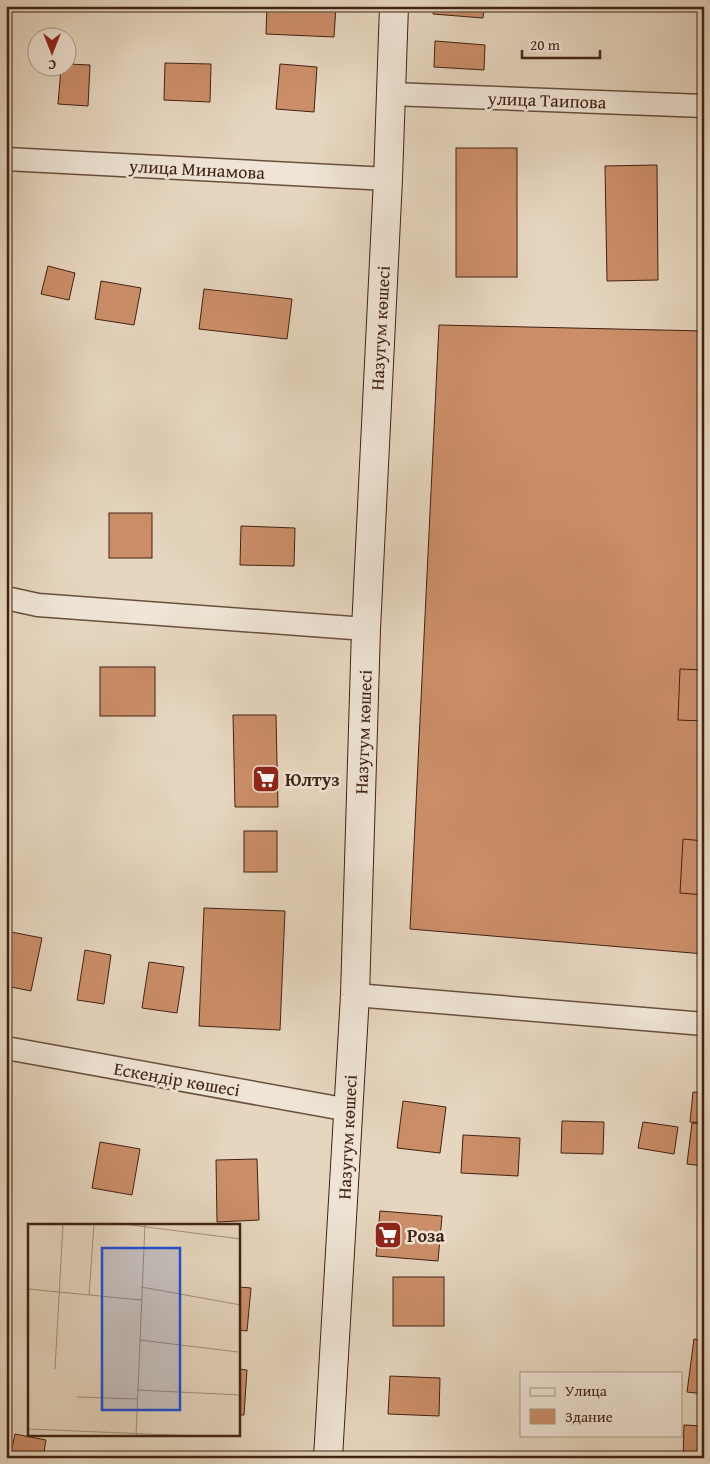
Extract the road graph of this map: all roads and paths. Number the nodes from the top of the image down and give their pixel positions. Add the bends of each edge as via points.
1 (394, 6) edge
2 (391, 94) junction
3 (704, 106) edge
4 (6, 159) edge
5 (388, 179) junction
6 (6, 598) edge
7 (366, 629) junction
8 (356, 995) junction
9 (704, 1024) edge
10 (6, 1048) edge
11 (349, 1110) junction
12 (328, 1458) edge

1 - 2 street, Назугум көшесі
2 - 3 street, улица Таипова
2 - 5 street, Назугум көшесі
4 - 5 street, улица Минамова
5 - 7 street, Назугум көшесі
6 - 7 street via 38,605
7 - 8 street, Назугум көшесі
8 - 9 street
8 - 11 street, Назугум көшесі
10 - 11 street, Ескендір көшесі
11 - 12 street, Назугум көшесі

